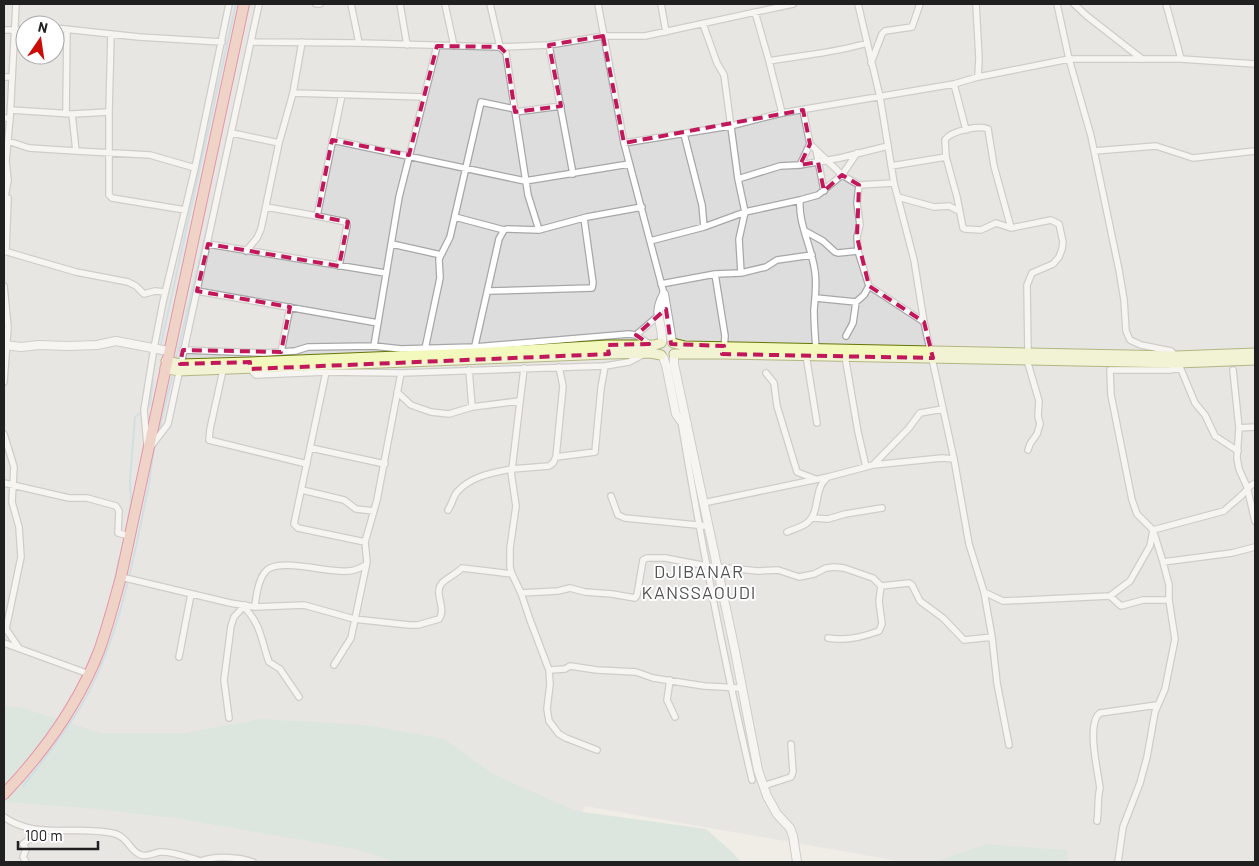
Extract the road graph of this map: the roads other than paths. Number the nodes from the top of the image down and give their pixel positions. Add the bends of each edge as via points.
1 (16, 4) edge
2 (229, 4) edge
3 (244, 4) edge
4 (259, 4) edge
5 (316, 4) edge
6 (320, 4) edge
7 (351, 4) edge
8 (400, 4) edge
9 (445, 4) edge
10 (490, 4) edge
11 (598, 4) edge
12 (661, 4) edge
13 (793, 4) edge
14 (858, 4) edge
15 (920, 4) edge
16 (976, 4) edge
17 (1057, 4) edge
18 (1074, 4) edge
19 (1166, 4) edge
20 (755, 12) junction
21 (703, 24) junction
22 (67, 29) joint
23 (4, 30) edge
24 (14, 30) junction
25 (666, 32) junction
26 (111, 34) junction
27 (603, 36) junction
28 (222, 42) junction
29 (251, 42) junction
30 (302, 42) junction
31 (359, 42) junction
32 (867, 43) junction
33 (407, 45) junction
34 (549, 45) junction
35 (437, 46) junction
36 (454, 46) junction
37 (500, 46) junction
38 (1070, 58) junction
39 (1142, 59) junction
40 (1181, 59) junction
41 (769, 61) junction
42 (871, 64) junction
43 (1255, 64) edge
44 (4, 77) edge
45 (12, 77) junction
46 (978, 77) junction
47 (954, 84) junction
48 (293, 93) junction
49 (342, 95) junction
50 (880, 97) junction
51 (424, 98) junction
52 (561, 106) junction
53 (11, 110) junction
54 (515, 110) junction
55 (803, 110) junction
56 (109, 112) junction
57 (782, 113) junction
58 (69, 114) junction
59 (7, 118) edge
60 (730, 126) junction
61 (966, 130) junction
62 (232, 133) junction
63 (684, 134) junction
64 (332, 140) junction
65 (8, 141) junction
66 (280, 143) junction
67 (624, 143) junction
68 (810, 144) junction
69 (888, 146) junction
70 (816, 150) junction
71 (1255, 150) edge
72 (76, 151) junction
73 (1094, 151) junction
74 (108, 152) junction
75 (857, 153) junction
76 (409, 155) junction
77 (946, 157) junction
78 (828, 160) junction
79 (818, 162) junction
80 (630, 164) junction
81 (800, 165) junction
82 (891, 166) junction
83 (195, 168) junction
84 (466, 168) junction
85 (573, 174) junction
86 (842, 175) junction
87 (738, 179) junction
88 (8, 180) junction
89 (525, 181) junction
90 (894, 182) junction
91 (859, 186) junction
92 (824, 190) junction
93 (898, 197) junction
94 (800, 200) junction
95 (4, 204) edge
96 (266, 207) junction
97 (642, 207) junction
98 (185, 210) junction
99 (959, 211) junction
100 (745, 212) junction
101 (317, 216) junction
102 (455, 217) junction
103 (584, 218) junction
104 (704, 227) junction
105 (1011, 228) junction
106 (504, 230) junction
107 (539, 230) junction
108 (805, 231) junction
109 (650, 241) junction
110 (208, 244) junction
111 (392, 244) junction
112 (5, 251) edge
113 (246, 251) junction
114 (858, 251) junction
115 (812, 254) junction
116 (441, 255) junction
117 (339, 266) junction
118 (386, 273) junction
119 (741, 273) junction
120 (715, 274) junction
121 (662, 284) junction
122 (4, 286) edge
123 (869, 286) junction
124 (197, 291) junction
125 (489, 291) junction
126 (165, 292) junction
127 (664, 294) junction
128 (816, 298) junction
129 (856, 302) junction
130 (290, 308) junction
131 (658, 316) junction
132 (924, 322) junction
133 (378, 324) junction
134 (636, 335) junction
135 (846, 336) dead end
136 (667, 343) junction
137 (649, 344) junction
138 (6, 345) edge
139 (374, 346) junction
140 (154, 348) junction
141 (425, 348) junction
142 (816, 349) junction
143 (183, 350) junction
144 (474, 350) junction
145 (608, 350) junction
146 (723, 350) junction
147 (281, 352) junction
148 (1255, 353) edge
149 (645, 354) junction
150 (674, 354) junction
151 (932, 354) junction
152 (662, 356) junction
153 (806, 356) junction
154 (845, 356) junction
155 (1027, 356) junction
156 (166, 360) junction
157 (1255, 360) edge
158 (1178, 362) junction
159 (250, 365) junction
160 (605, 366) junction
161 (1111, 366) junction
162 (559, 367) junction
163 (179, 368) junction
164 (524, 368) junction
165 (223, 370) junction
166 (469, 370) junction
167 (1233, 370) dead end
168 (326, 372) junction
169 (401, 373) junction
170 (766, 373) dead end
171 (4, 382) edge
172 (397, 392) junction
173 (519, 401) junction
174 (472, 407) junction
175 (943, 408) junction
176 (684, 422) junction
177 (817, 423) dead end
178 (1255, 427) edge
179 (1239, 428) junction
180 (4, 434) edge
181 (310, 448) junction
182 (1028, 450) dead end
183 (148, 451) junction
184 (1238, 451) junction
185 (556, 457) junction
186 (954, 459) junction
187 (307, 464) junction
188 (385, 464) junction
189 (872, 465) junction
190 (866, 467) junction
191 (512, 469) junction
192 (828, 477) junction
193 (817, 479) junction
194 (4, 483) edge
195 (1255, 483) edge
196 (14, 485) junction
197 (1247, 487) junction
198 (302, 490) junction
199 (611, 496) dead end
200 (703, 503) junction
201 (882, 508) dead end
202 (448, 510) dead end
203 (374, 511) junction
204 (812, 518) junction
205 (1255, 520) edge
206 (698, 525) junction
207 (707, 526) junction
208 (1153, 530) junction
209 (786, 532) dead end
210 (129, 536) junction
211 (365, 542) junction
212 (1255, 547) edge
213 (1163, 562) junction
214 (366, 565) junction
215 (707, 566) junction
216 (717, 566) junction
217 (512, 574) junction
218 (121, 577) junction
219 (881, 586) junction
220 (984, 592) junction
221 (521, 593) junction
222 (191, 594) junction
223 (1110, 596) junction
224 (1169, 600) junction
225 (244, 606) junction
226 (255, 607) junction
227 (354, 619) junction
228 (992, 637) junction
229 (828, 638) dead end
230 (4, 643) edge
231 (20, 648) junction
232 (179, 657) dead end
233 (334, 665) dead end
234 (549, 670) junction
235 (89, 674) junction
236 (670, 680) junction
237 (730, 688) junction
238 (742, 688) junction
239 (299, 697) dead end
240 (1157, 704) junction
241 (675, 717) dead end
242 (228, 718) dead end
243 (791, 744) dead end
244 (1008, 745) dead end
245 (597, 750) dead end
246 (752, 780) dead end
247 (763, 786) junction
248 (4, 794) edge
249 (4, 817) edge
250 (1097, 821) dead end
251 (27, 828) junction
252 (23, 861) edge
253 (200, 862) edge
254 (253, 862) edge
255 (797, 862) edge
256 (1118, 862) edge

1 - 24 street
2 - 28 street
3 - 156 highway
4 - 29 street
5 - 6 street
7 - 31 street
8 - 33 street
9 - 36 street
10 - 37 street
11 - 27 street
12 - 25 street
13 - 20 street
14 - 32 street
15 - 42 street via 912,27 889,29 882,34
16 - 46 street
17 - 38 street
18 - 39 street
19 - 40 street
20 - 21 street
20 - 41 street
21 - 25 street
21 - 60 street via 724,76
22 - 26 street
22 - 58 street
23 - 24 street
24 - 45 street
25 - 27 street via 645,36
26 - 28 street
26 - 56 street
27 - 34 street
27 - 67 street
28 - 83 street
29 - 30 street
29 - 62 street
30 - 31 street
30 - 48 street
31 - 33 street
32 - 41 street via 838,51
32 - 42 street
33 - 35 street
34 - 37 street
34 - 52 street
35 - 36 street
35 - 51 street
36 - 37 street
37 - 54 street via 506,53
38 - 39 street
38 - 46 street
38 - 73 street
39 - 40 street
40 - 43 street
41 - 57 street
42 - 50 street
44 - 45 street
45 - 53 street
46 - 47 street
47 - 50 street
47 - 61 street
48 - 49 street
48 - 66 street
49 - 51 street
49 - 64 street
50 - 55 street
50 - 69 street
51 - 76 street
52 - 54 street
52 - 85 street
53 - 58 street
53 - 59 street
54 - 84 street via 481,102
54 - 89 street
55 - 57 street
55 - 68 street
56 - 58 street
56 - 74 street
57 - 60 street
58 - 72 street
59 - 65 street
60 - 63 street
60 - 87 street
61 - 77 street via 946,137
61 - 105 street via 988,129 994,166
62 - 66 street
62 - 110 street
63 - 67 street
63 - 104 street via 702,205
64 - 76 street
64 - 101 street
65 - 72 street via 29,148
65 - 88 street
66 - 96 street
67 - 80 street
68 - 70 street
68 - 81 street
69 - 75 street
69 - 82 street
70 - 78 street
70 - 79 street
71 - 73 street via 1193,158 1156,146
72 - 74 street
73 - 158 street via 1119,270 1126,331 1130,340 1141,346 1171,351
74 - 83 street via 150,155
74 - 98 street via 108,190 112,198
75 - 78 street
75 - 86 street
76 - 84 street
76 - 111 street
77 - 82 street
77 - 99 street
78 - 79 street
78 - 86 street
79 - 81 street
79 - 92 street
80 - 85 street
80 - 97 street
81 - 87 street via 780,166
82 - 90 street
83 - 98 street
84 - 89 street
84 - 102 street
85 - 89 street
86 - 91 street
86 - 92 street
87 - 100 street
88 - 95 street
88 - 112 street
89 - 107 street
90 - 91 street
90 - 93 street
91 - 114 street via 856,203 860,225
92 - 94 street
93 - 99 street
93 - 132 street via 914,260
94 - 100 street
94 - 108 street via 800,218
96 - 101 street
96 - 113 street via 259,234
97 - 103 street
97 - 109 street
98 - 126 street
99 - 105 street via 965,229 982,230 996,223
100 - 104 street
100 - 119 street via 739,239
101 - 117 street via 346,222
102 - 106 street
102 - 116 street
103 - 107 street
103 - 125 street via 592,288
104 - 109 street
105 - 155 street via 1055,221 1063,242 1059,257 1053,264 1032,273 1027,284
106 - 107 street
106 - 125 street via 499,239
108 - 114 street via 824,241 835,252
108 - 115 street
109 - 121 street
110 - 113 street
110 - 124 street
111 - 116 street
111 - 118 street
112 - 126 street via 76,272 128,282 144,294
113 - 117 street
114 - 123 street
115 - 119 street via 777,260 766,267
115 - 128 street
116 - 141 street via 440,278
117 - 118 street
118 - 133 street
119 - 120 street
120 - 121 street
120 - 146 street via 725,336
121 - 127 street
122 - 138 street via 8,319
123 - 129 street
123 - 132 street
124 - 130 street
124 - 143 street
125 - 144 street
126 - 140 street
127 - 131 street via 658,305
127 - 136 street
128 - 129 street
128 - 142 street
129 - 135 street via 853,323
130 - 133 street
130 - 147 street
131 - 134 street
131 - 136 street via 662,336
132 - 151 street
133 - 139 street
134 - 137 street
134 - 144 street
136 - 137 main road
136 - 146 main road
136 - 150 main road via 676,349
136 - 152 main road via 658,350
137 - 145 main road
138 - 140 street via 97,345 116,341
138 - 171 street
139 - 141 street
139 - 147 street via 308,347 295,352
140 - 156 street
140 - 183 street via 144,410
141 - 144 street
142 - 146 main road
142 - 151 main road
143 - 147 street
143 - 163 street
144 - 145 main road
144 - 159 main road
145 - 149 main road
145 - 159 main road
146 - 150 main road
146 - 153 main road
148 - 158 main road
149 - 152 main road
149 - 160 street via 629,362
150 - 152 main road
150 - 176 street
151 - 154 main road
151 - 155 main road
151 - 175 street
152 - 176 street via 676,414
153 - 154 main road
153 - 177 street
154 - 190 street
155 - 158 main road
155 - 161 main road
155 - 182 street via 1039,401 1040,424
156 - 163 main road
156 - 183 highway
157 - 158 main road
158 - 161 main road
158 - 184 street via 1195,403 1215,436
159 - 163 main road
159 - 165 main road
159 - 168 street via 256,375
160 - 162 street
160 - 185 street via 595,452
161 - 208 street via 1111,395 1132,500 1136,514
162 - 164 street
162 - 185 street via 563,386
163 - 165 main road
163 - 183 street via 168,424
164 - 166 street
164 - 173 street
165 - 187 street via 209,440
166 - 169 street
166 - 174 street
167 - 179 street
168 - 169 street
168 - 181 street
169 - 172 street
170 - 193 street via 774,383 776,406 797,472
172 - 174 street via 411,406 431,412 449,414
172 - 188 street
173 - 174 street
173 - 191 street
175 - 186 street
175 - 189 street via 920,413
176 - 200 street
176 - 206 street
178 - 179 street
179 - 184 street
180 - 196 street via 13,460
181 - 187 street
181 - 188 street
183 - 210 highway
184 - 197 street via 1239,469
185 - 191 street via 549,466
186 - 189 street
186 - 220 street via 969,544
187 - 198 street
188 - 203 street
189 - 190 street
190 - 192 street
191 - 202 street via 483,475 469,482 458,491
191 - 217 street via 516,502 510,552
192 - 193 street
192 - 204 street via 820,486
193 - 200 street
194 - 196 street
195 - 197 street
196 - 210 street via 116,506 120,511 118,533
196 - 231 street via 12,506 19,527 21,556 6,628
197 - 205 street
197 - 208 street via 1224,511
198 - 203 street via 344,500 356,509
198 - 211 street via 295,526
199 - 206 street via 618,515 625,518
200 - 207 street
201 - 204 street via 828,519
203 - 211 street
204 - 209 street via 808,523
206 - 207 street
206 - 215 street
207 - 216 street
208 - 213 street
208 - 223 street via 1150,546 1130,581
210 - 218 highway
211 - 214 street
212 - 213 street
213 - 224 street
214 - 226 street via 347,571 276,566 263,574
214 - 227 street
215 - 216 street
215 - 221 street via 665,558 644,559 635,598 570,588
215 - 237 street
216 - 219 street via 778,570 799,577 839,567 873,578
216 - 238 street
217 - 221 street
217 - 227 street via 462,568 439,590 442,616 438,620 398,625
218 - 222 street
218 - 235 highway via 106,631
219 - 228 street via 906,582 912,585 920,601 964,640
219 - 229 street via 882,624 878,631 842,641
220 - 223 street via 1003,601
220 - 228 street
221 - 234 street
222 - 225 street
222 - 232 street
223 - 224 street via 1121,606 1143,600
224 - 240 street via 1175,639 1165,689
225 - 226 street
225 - 239 street via 262,634 269,662 280,669
225 - 242 street via 231,626 224,680
226 - 227 street via 304,605
227 - 233 street via 351,638
228 - 244 street
230 - 231 street
231 - 235 street
234 - 236 street via 574,666 636,672
234 - 245 street via 548,721 559,734
235 - 248 highway via 69,712 46,745
236 - 237 street
236 - 241 street via 667,700
237 - 238 street
237 - 246 street
238 - 247 street
240 - 250 street via 1100,714 1095,720 1093,734 1100,788
240 - 256 street via 1140,783 1123,827
243 - 247 street via 794,772 791,777
247 - 255 street via 777,814 790,828
249 - 251 street
251 - 252 street via 31,838 24,844
251 - 253 street via 114,833 139,854 146,856 161,852
253 - 254 street via 236,858

